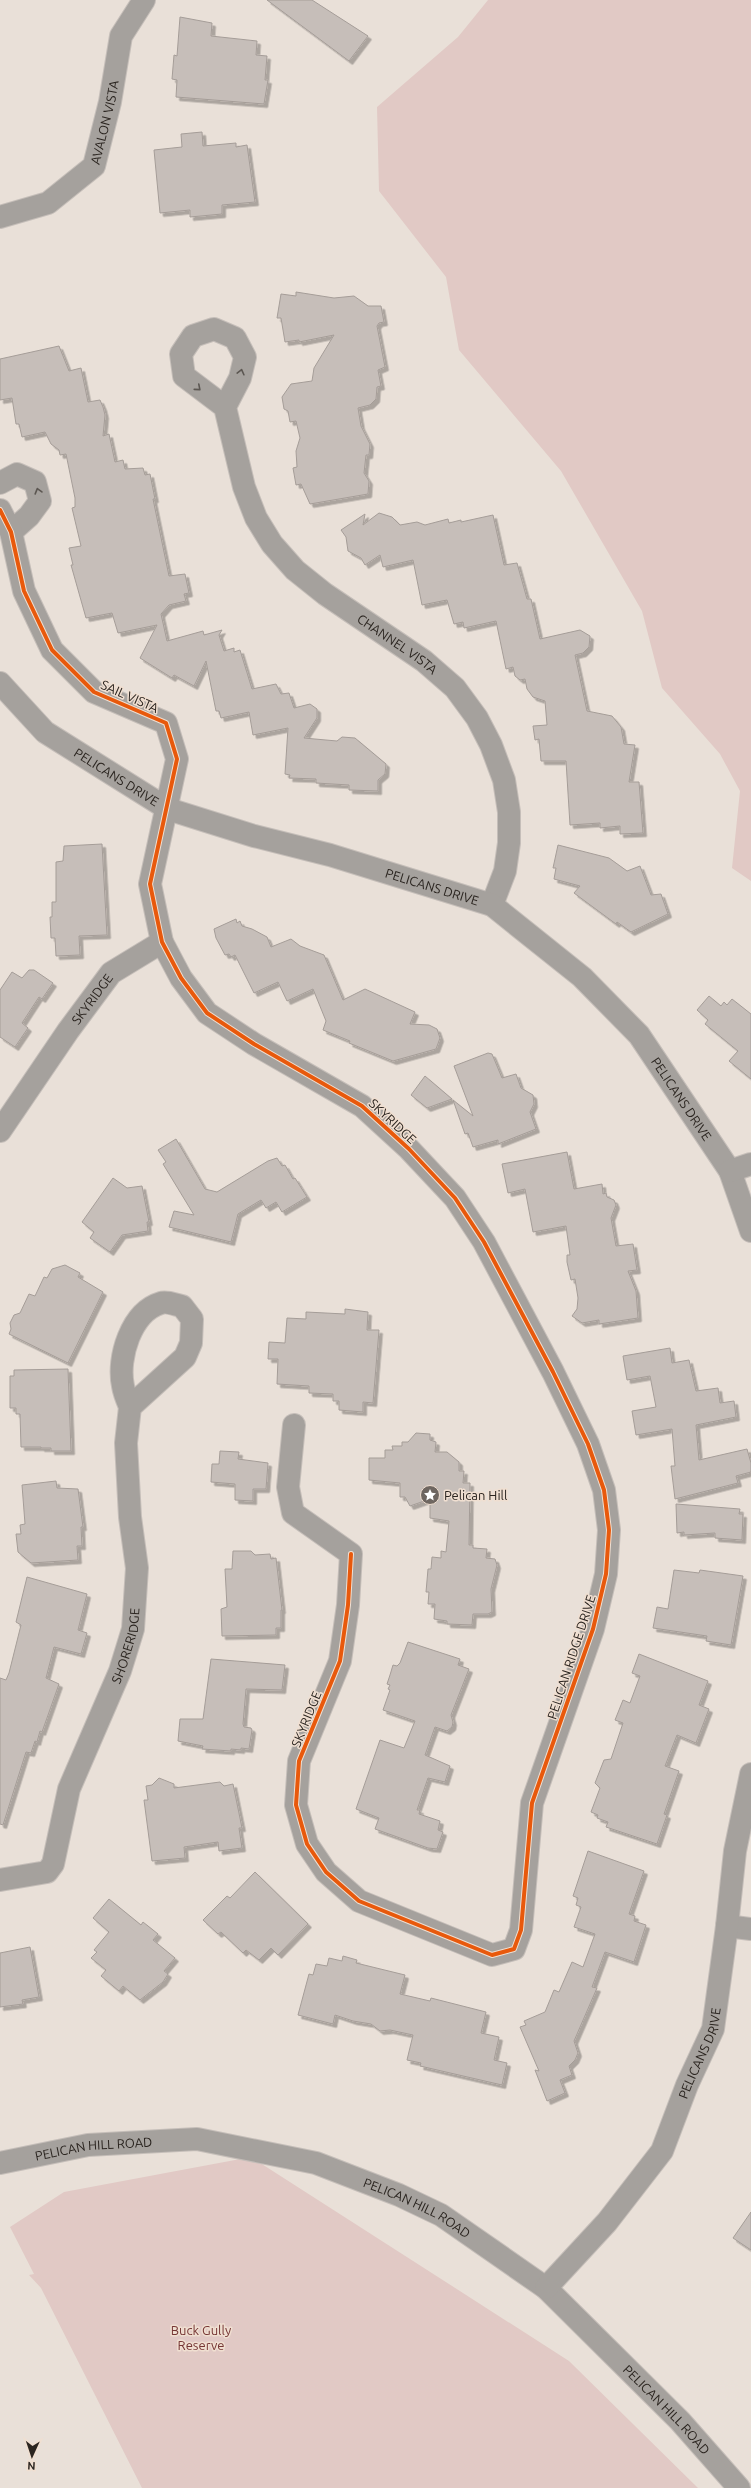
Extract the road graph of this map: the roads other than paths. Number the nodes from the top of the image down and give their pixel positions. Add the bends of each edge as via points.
1 (144, 0) edge
2 (0, 217) edge
3 (225, 407) dead end
4 (0, 483) edge
5 (0, 510) edge
6 (11, 532) junction
7 (0, 683) edge
8 (168, 809) junction
9 (492, 905) junction
10 (162, 942) junction
11 (0, 1131) edge
12 (751, 1164) edge
13 (730, 1171) junction
14 (751, 1231) edge
15 (553, 1372) joint
16 (130, 1407) dead end
17 (294, 1424) dead end
18 (751, 1774) edge
19 (0, 1880) edge
20 (727, 1926) junction
21 (751, 1929) edge
22 (521, 1930) joint
23 (0, 2163) edge
24 (546, 2288) junction
25 (739, 2488) edge

1 - 2 street, AVALON VISTA via 121,36 110,102 94,166 48,203
3 - 9 street, CHANNEL VISTA via 244,487 256,518 272,544 295,570 325,594 424,662 454,688 476,718 491,745 504,780 509,812 505,871
6 -> 4 street via 29,516 40,501 35,482 29,479 17,474
5 - 6 street, SAIL VISTA
6 - 8 street, SAIL VISTA via 24,591 52,650 94,692 166,723 177,759
7 - 8 street, PELICANS DRIVE via 45,732
8 - 9 street, PELICANS DRIVE
8 - 10 street, SAIL VISTA via 150,884
9 - 13 street, PELICANS DRIVE via 582,977 639,1035
10 - 11 street, SKYRIDGE via 111,973 68,1030
10 - 15 street, SKYRIDGE via 181,978 207,1013 254,1044 362,1106 409,1149 455,1198 484,1242
12 - 13 street
13 - 14 street, PELICANS DRIVE
15 - 22 street, PELICAN RIDGE DRIVE via 588,1444 604,1490 608,1530 606,1574 593,1629 532,1803
16 - 19 street, SHORERIDGE via 126,1443 130,1517 137,1568 133,1629 120,1671 69,1789 53,1864 47,1872
17 - 22 street, SKYRIDGE via 288,1488 293,1513 351,1554 348,1605 340,1661 299,1761 296,1805 307,1844 326,1872 359,1901 432,1931 492,1955 514,1949
18 - 20 street, PELICANS DRIVE via 735,1851
20 - 21 street
20 - 24 street, PELICANS DRIVE via 713,2029 687,2085 662,2151 607,2222
23 - 24 street, PELICAN HILL ROAD via 88,2145 197,2139 316,2163 399,2195 441,2215
24 - 25 street, PELICAN HILL ROAD via 680,2421

